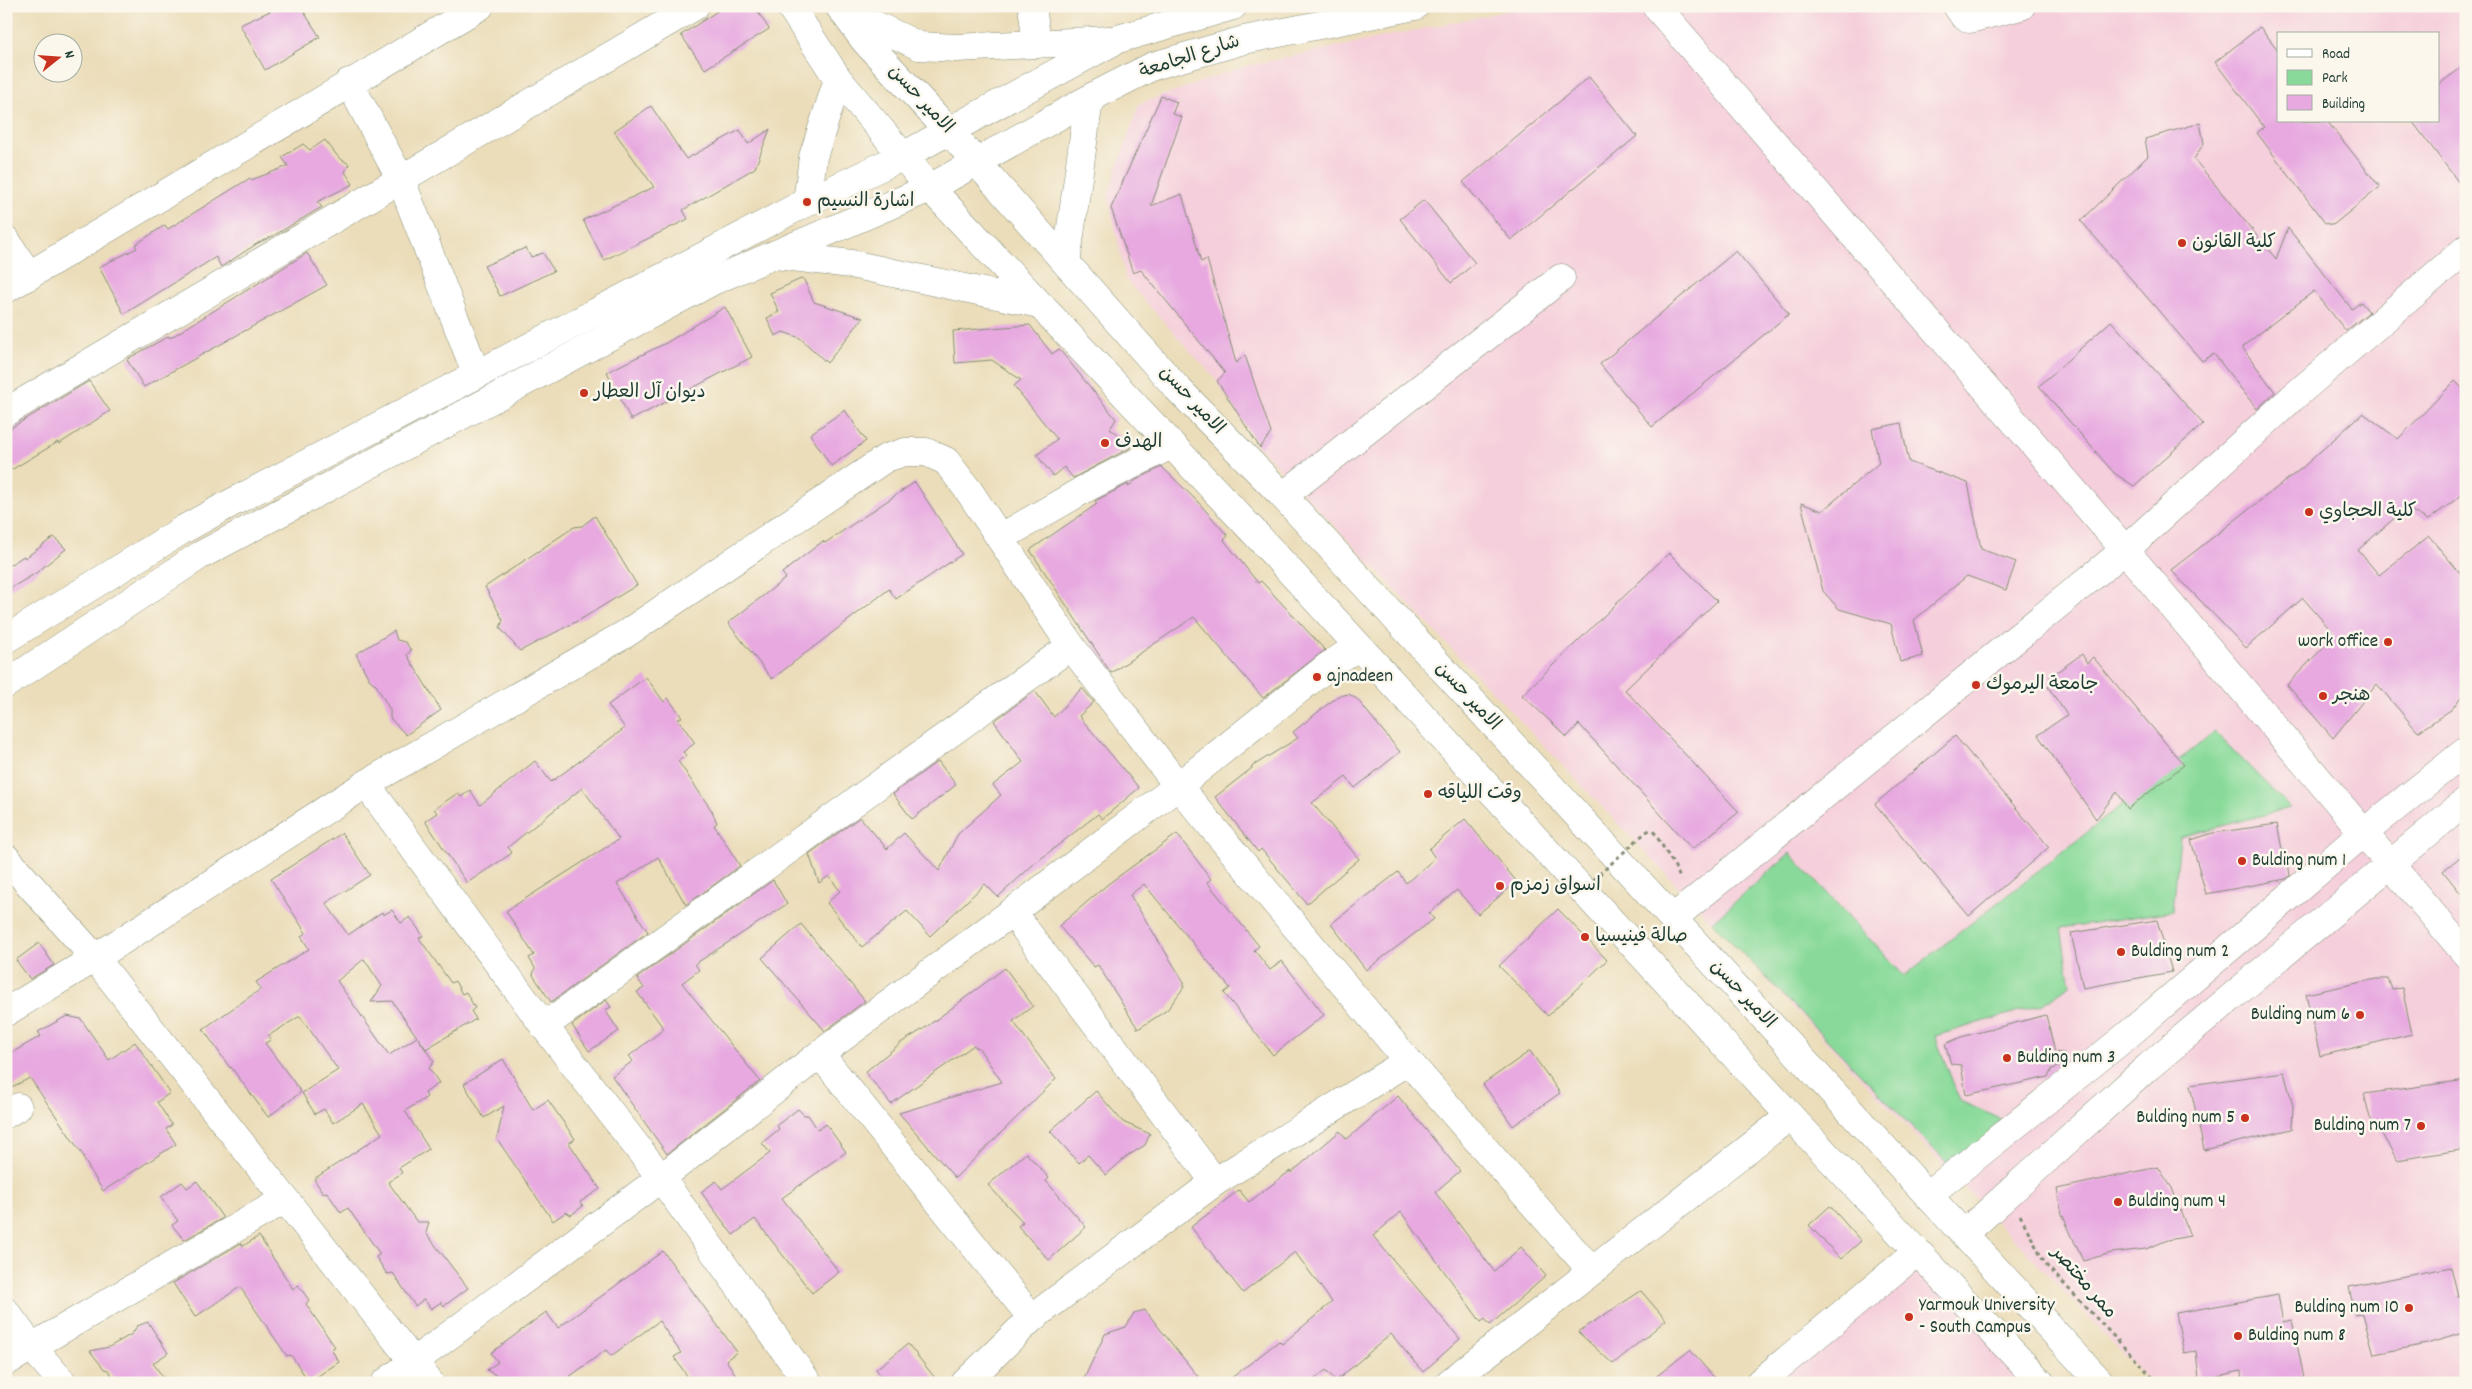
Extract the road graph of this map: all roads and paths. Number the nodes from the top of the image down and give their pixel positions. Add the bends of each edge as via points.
1 (480, 6) edge
2 (696, 6) edge
3 (790, 6) edge
4 (1032, 6) edge
5 (1233, 6) edge
6 (1415, 6) edge
7 (1656, 6) edge
8 (1958, 6) edge
9 (2021, 6) edge
10 (840, 8) edge
11 (663, 14) edge
12 (1118, 39) junction
13 (1036, 44) junction
14 (838, 80) junction
15 (349, 82) junction
16 (1094, 96) junction
17 (949, 131) junction
18 (903, 156) junction
19 (977, 163) junction
20 (401, 180) junction
21 (930, 188) junction
22 (807, 202) junction
23 (6, 240) edge
24 (2466, 249) edge
25 (774, 255) junction
26 (1066, 263) junction
27 (1561, 278) dead end
28 (18, 282) edge
29 (1035, 303) junction
30 (476, 374) junction
31 (6, 412) edge
32 (1171, 445) junction
33 (1283, 496) junction
34 (1000, 538) junction
35 (2125, 550) junction
36 (6, 639) edge
37 (1071, 646) junction
38 (1357, 647) junction
39 (6, 684) edge
40 (2466, 751) edge
41 (366, 784) junction
42 (1178, 786) junction
43 (2466, 801) edge
44 (2362, 834) junction
45 (6, 858) edge
46 (2388, 864) junction
47 (1674, 865) dead end
48 (1581, 891) dead end
49 (1012, 912) junction
50 (1672, 919) junction
51 (2466, 954) edge
52 (95, 958) junction
53 (6, 1012) edge
54 (544, 1026) junction
55 (2123, 1039) junction
56 (820, 1054) junction
57 (1408, 1061) junction
58 (2148, 1067) junction
59 (1790, 1116) junction
60 (661, 1178) junction
61 (1215, 1182) junction
62 (1928, 1194) junction
63 (284, 1200) junction
64 (2018, 1211) dead end
65 (1964, 1234) junction
66 (1917, 1252) junction
67 (1592, 1271) junction
68 (6, 1312) edge
69 (1032, 1318) junction
70 (31, 1346) junction
71 (413, 1360) junction
72 (6, 1362) edge
73 (63, 1383) edge
74 (385, 1383) edge
75 (430, 1383) edge
76 (808, 1383) edge
77 (965, 1383) edge
78 (1449, 1383) edge
79 (1759, 1383) edge
80 (2041, 1383) edge
81 (2100, 1383) edge
82 (2158, 1383) edge

1 - 15 street
2 - 11 street
3 - 14 street
4 - 13 street
5 - 12 street, شارع الجامعة
6 - 16 street, شارع الجامعة via 1272,34 1200,52 1153,66
7 - 35 street
8 - 9 street via 1970,19
10 - 13 street via 919,46 957,48
10 - 17 street, الامير حسن via 865,41
11 - 20 street
12 - 13 street
12 - 17 street, شارع الجامعة
14 - 18 street
14 - 22 street via 813,157
15 - 20 street
15 - 28 street
16 - 19 street, شارع الجامعة
16 - 26 street via 1088,107
17 - 18 street, شارع الجامعة
17 - 19 street, الامير حسن
18 - 21 street
18 - 22 street, شارع الجامعة
19 - 21 street, شارع الجامعة
19 - 26 street, الامير حسن
20 - 30 street
20 - 31 street
21 - 25 street, شارع الجامعة
21 - 29 street
22 - 30 street, شارع الجامعة
23 - 28 street
24 - 35 street via 2291,399
25 - 29 street via 851,264
25 - 39 street, شارع الجامعة via 713,281 622,328 199,556
26 - 33 street, الامير حسن via 1176,387
27 - 33 street
29 - 32 street
30 - 36 street, شارع الجامعة via 184,529
32 - 34 street via 1090,486
32 - 38 street
33 - 50 street, الامير حسن
34 - 37 street
34 - 41 street via 946,461 926,452 905,452 886,458 627,633
35 - 44 street
35 - 50 street
37 - 42 street
37 - 54 street
38 - 42 street via 1327,667
38 - 59 street
40 - 44 street
41 - 52 street
41 - 54 street
42 - 49 street
42 - 57 street
43 - 46 street
44 - 46 street
44 - 55 street
45 - 52 street
46 - 51 street
46 - 58 street
47 - 48 path, bridge via 1650,830
49 - 56 street
49 - 61 street
50 - 62 street, الامير حسن
52 - 53 street
52 - 63 street
54 - 60 street
55 - 58 street
55 - 62 street
56 - 60 street
56 - 69 street
57 - 61 street
57 - 67 street
58 - 65 street
59 - 66 street
59 - 67 street
60 - 71 street
60 - 76 street
61 - 69 street
62 - 65 street, الامير حسن
63 - 70 street
63 - 71 street
64 - 82 path, ممر مختصر via 2044,1264
65 - 81 street, الامير حسن
66 - 79 street
66 - 80 street
67 - 78 street
68 - 70 street
69 - 77 street
70 - 72 street
70 - 73 street
71 - 74 street
71 - 75 street

